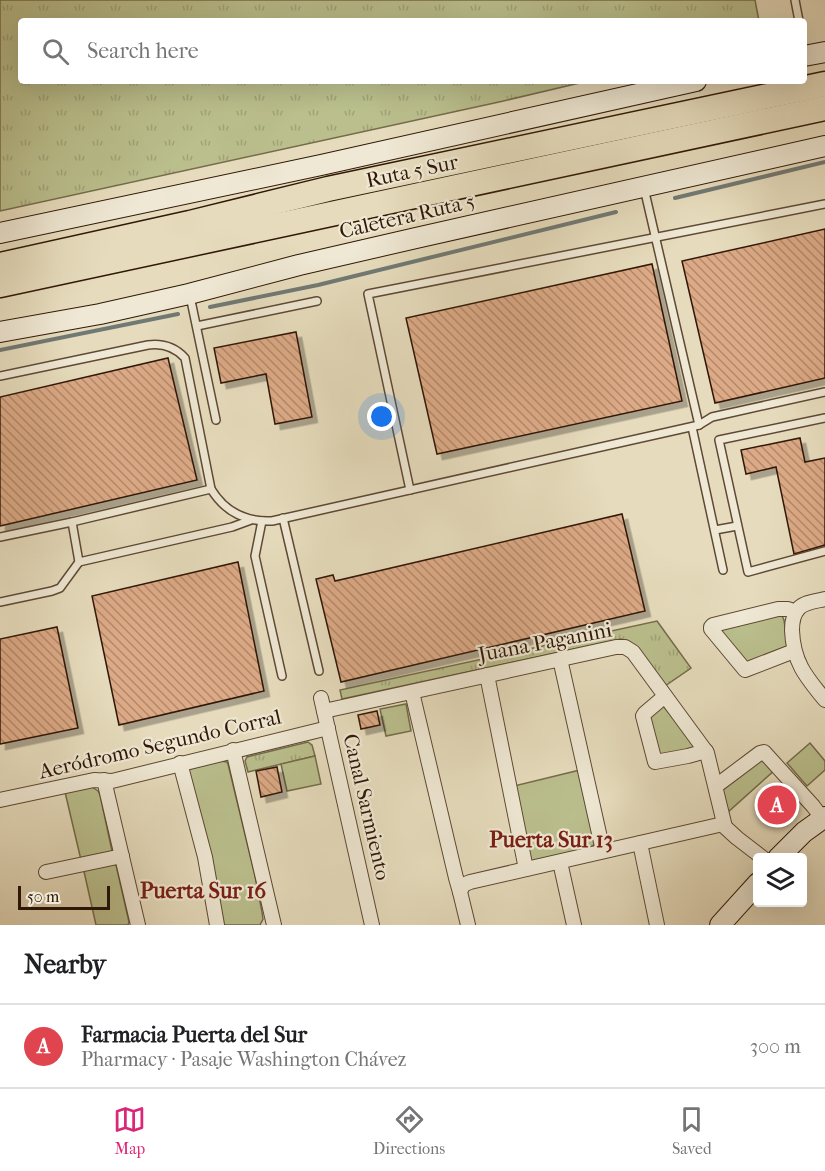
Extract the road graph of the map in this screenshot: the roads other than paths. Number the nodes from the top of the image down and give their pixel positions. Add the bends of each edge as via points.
1 (795, 0) edge
2 (798, 18) edge
3 (683, 84) edge
4 (825, 84) edge
5 (825, 108) edge
6 (825, 146) edge
7 (644, 186) junction
8 (825, 204) edge
9 (0, 233) edge
10 (657, 238) junction
11 (0, 266) edge
12 (0, 285) edge
13 (189, 294) junction
14 (317, 301) dead end
15 (197, 326) junction
16 (0, 332) edge
17 (0, 376) edge
18 (825, 392) edge
19 (825, 418) edge
20 (216, 420) dead end
21 (696, 426) junction
22 (211, 489) junction
23 (410, 490) junction
24 (283, 518) junction
25 (251, 520) junction
26 (262, 521) junction
27 (72, 522) junction
28 (737, 525) junction
29 (715, 530) junction
30 (0, 537) edge
31 (825, 551) edge
32 (79, 562) junction
33 (723, 570) dead end
34 (825, 599) edge
35 (0, 602) edge
36 (796, 612) junction
37 (794, 651) junction
38 (560, 659) junction
39 (319, 671) dead end
40 (487, 675) junction
41 (282, 676) dead end
42 (412, 692) junction
43 (824, 695) edge
44 (664, 696) junction
45 (323, 704) joint
46 (328, 728) junction
47 (233, 750) junction
48 (706, 751) junction
49 (180, 764) junction
50 (104, 780) junction
51 (716, 786) junction
52 (0, 800) edge
53 (824, 819) edge
54 (723, 824) junction
55 (640, 843) junction
56 (603, 852) junction
57 (756, 853) edge
58 (783, 853) edge
59 (122, 856) junction
60 (560, 862) junction
61 (526, 869) junction
62 (46, 872) dead end
63 (753, 889) edge
64 (460, 892) junction
65 (138, 925) edge
66 (217, 925) edge
67 (274, 925) edge
68 (372, 925) edge
69 (468, 925) edge
70 (574, 925) edge
71 (657, 925) edge
72 (720, 925) edge

1 - 2 lane
3 - 9 street
4 - 11 highway, Ruta 5 Sur via 328,189
5 - 12 highway, Ruta 5 Sur
6 - 7 street, Caletera Ruta 5
7 - 10 lane
7 - 13 street, Caletera Ruta 5
8 - 10 lane
10 - 21 lane
10 - 23 lane via 368,294
13 - 15 lane
13 - 16 street, Caletera Ruta 5
14 - 15 lane
15 - 20 lane
17 - 22 lane via 154,344 172,348 185,358
18 - 21 lane via 712,417
19 - 28 lane via 719,441
21 - 23 lane
21 - 29 lane
22 - 25 lane via 232,512
22 - 27 lane
23 - 24 lane
24 - 26 lane
24 - 39 lane
25 - 26 lane
25 - 32 lane
26 - 41 lane via 255,556
27 - 30 lane
27 - 32 lane
28 - 29 lane
28 - 31 lane via 748,572
29 - 33 lane
32 - 35 lane via 60,588
34 - 36 street via 804,605
36 - 37 street via 792,625
36 - 37 street via 778,609 711,627 745,670
37 - 43 street via 807,678
38 - 40 street, Juana Paganini
38 - 44 street, Juana Paganini via 625,647 633,652
38 - 56 street
40 - 42 street, Juana Paganini
40 - 61 street
42 - 45 street, Juana Paganini
42 - 64 street
44 - 48 street, Juana Paganini
44 - 48 street via 643,716 655,762
45 - 46 street, Canal Sarmiento
46 - 47 street, Aeródromo Segundo Corral
46 - 68 street, Canal Sarmiento
47 - 49 street, Aeródromo Segundo Corral
47 - 67 street
48 - 51 street, Juana Paganini
49 - 50 street, Aeródromo Segundo Corral
49 - 66 street via 205,856
50 - 52 street, Aeródromo Segundo Corral
50 - 59 street
51 - 53 street via 764,752
51 - 54 street, Juana Paganini
53 - 58 street
54 - 55 street
54 - 57 street
55 - 56 street
55 - 71 street
56 - 60 street
59 - 62 street
59 - 65 street
60 - 61 street
60 - 70 street
61 - 64 street via 470,882
63 - 72 street
64 - 69 street

